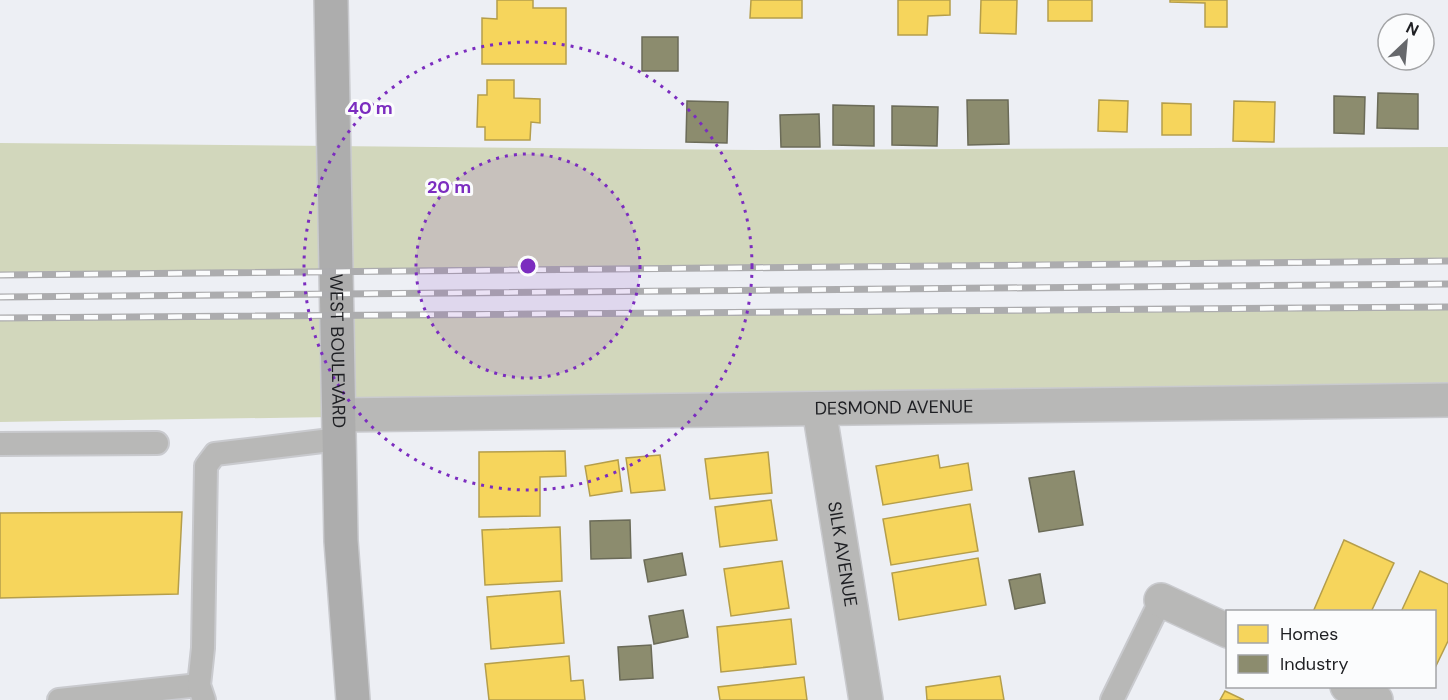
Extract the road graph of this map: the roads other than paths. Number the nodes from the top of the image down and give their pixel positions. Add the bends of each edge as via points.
1 (331, 0) edge
2 (1448, 400) edge
3 (819, 409) junction
4 (339, 427) junction
5 (157, 443) dead end
6 (0, 444) edge
7 (1161, 600) joint
8 (1226, 631) edge
9 (1349, 688) edge
10 (201, 693) edge
11 (59, 700) edge
12 (353, 700) edge
13 (866, 700) edge
14 (1112, 700) edge
15 (1376, 700) edge

1 - 4 main road, WEST BOULEVARD
2 - 3 street, DESMOND AVENUE
3 - 4 street, DESMOND AVENUE
3 - 13 street, SILK AVENUE
4 - 10 lane via 215,454 206,466
4 - 12 main road, WEST BOULEVARD via 341,541
5 - 6 lane
7 - 8 street
7 - 14 lane
9 - 15 street
10 - 11 lane

